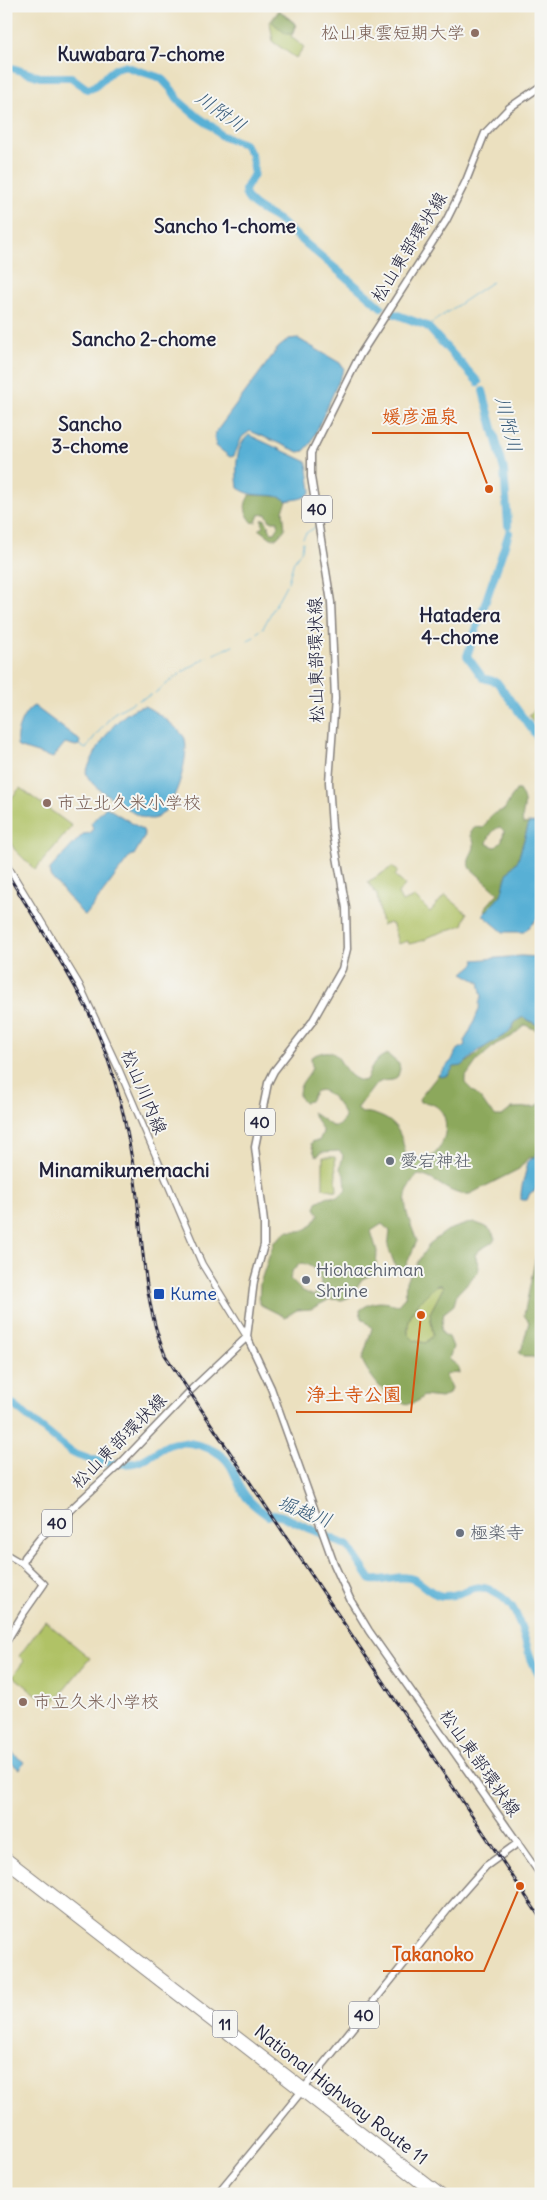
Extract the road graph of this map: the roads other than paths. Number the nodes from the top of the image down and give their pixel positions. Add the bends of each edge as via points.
1 (541, 86) edge
2 (6, 863) edge
3 (247, 1337) junction
4 (6, 1554) edge
5 (23, 1564) junction
6 (6, 1642) edge
7 (518, 1843) junction
8 (6, 1856) edge
9 (6, 1864) edge
10 (541, 1876) edge
11 (306, 2086) junction
12 (301, 2093) junction
13 (217, 2194) edge
14 (432, 2194) edge
15 (443, 2194) edge

1 - 3 main road, 松山東部環状線 / 40 via 509,108 485,133 446,221 360,355 311,453 311,477 331,606 335,699 329,782 332,828 346,908 347,949 342,969 313,1020 268,1082 255,1147 264,1246 254,1281
2 - 3 main road, 松山川内線 via 80,984 202,1264
3 - 5 main road, 松山東部環状線 / 40 via 41,1538
3 - 7 main road, 松山東部環状線 via 271,1388 341,1582 369,1631
4 - 5 main road
5 - 6 main road via 44,1584
7 - 10 main road
7 - 11 main road, 松山東部環状線 / 40 via 477,1876
8 - 11 highway, National Highway Route 11 / 11
9 - 12 highway, National Highway Route 11 / 11
11 - 12 main road, 松山東部環状線 / 40
11 - 15 highway, National Highway Route 11 / 11
12 - 13 main road, 松山東部環状線 / 40
12 - 14 highway, National Highway Route 11 / 11

